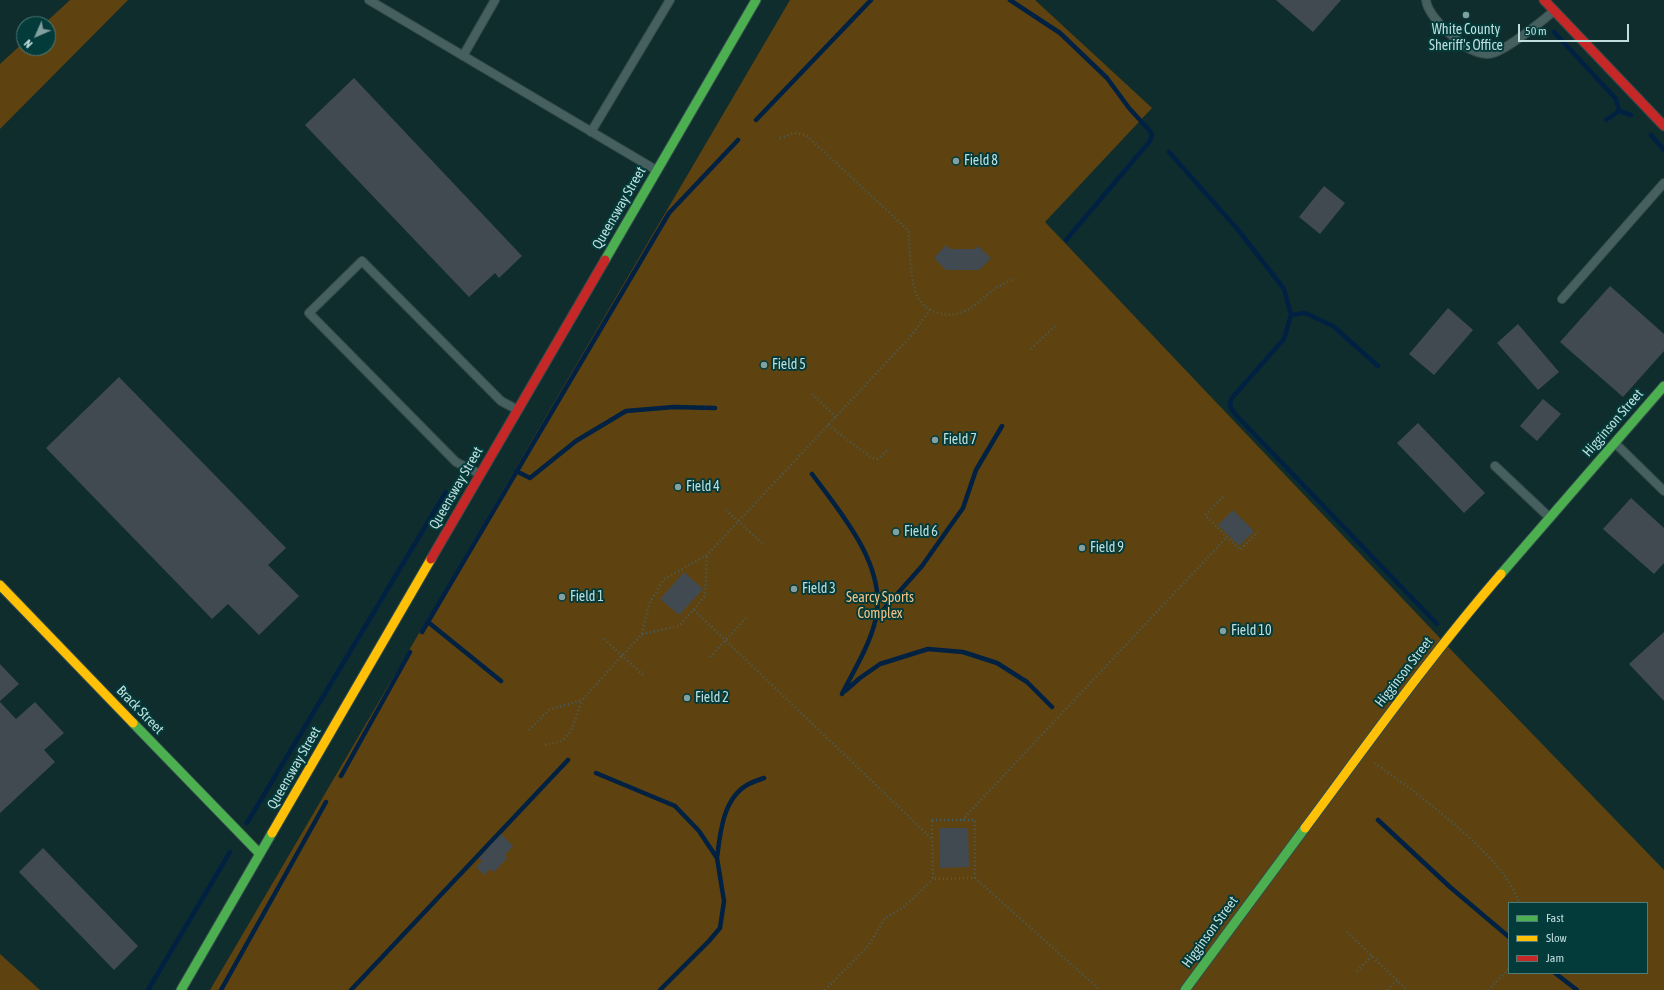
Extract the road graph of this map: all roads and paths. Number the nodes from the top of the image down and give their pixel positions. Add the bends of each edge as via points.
1 (368, 0) edge
2 (495, 0) edge
3 (670, 0) edge
4 (756, 0) edge
5 (1426, 0) edge
6 (1544, 0) edge
7 (1554, 11) junction
8 (463, 56) junction
9 (1664, 126) edge
10 (591, 132) junction
11 (780, 138) dead end
12 (657, 170) junction
13 (1664, 183) edge
14 (1013, 279) dead end
15 (1562, 299) dead end
16 (930, 310) junction
17 (1057, 324) dead end
18 (1031, 349) dead end
19 (1664, 386) edge
20 (812, 394) dead end
21 (518, 410) junction
22 (836, 417) junction
23 (828, 425) junction
24 (1614, 443) junction
25 (890, 449) dead end
26 (1494, 466) dead end
27 (480, 475) junction
28 (1664, 491) edge
29 (1224, 497) dead end
30 (726, 510) dead end
31 (1550, 517) junction
32 (738, 521) junction
33 (1258, 532) dead end
34 (1227, 537) junction
35 (764, 545) dead end
36 (707, 555) junction
37 (0, 585) edge
38 (694, 610) junction
39 (748, 616) dead end
40 (642, 634) junction
41 (604, 639) dead end
42 (726, 641) junction
43 (622, 656) junction
44 (710, 657) dead end
45 (643, 675) dead end
46 (582, 700) junction
47 (529, 730) dead end
48 (545, 745) dead end
49 (1360, 752) junction
50 (962, 820) junction
51 (932, 839) junction
52 (260, 854) junction
53 (975, 878) junction
54 (932, 879) junction
55 (1519, 902) edge
56 (1347, 932) dead end
57 (1372, 956) junction
58 (1508, 970) edge
59 (1357, 972) dead end
60 (1397, 980) junction
61 (181, 990) edge
62 (825, 990) edge
63 (1100, 990) edge
64 (1185, 990) edge
65 (1388, 990) edge
66 (1407, 990) edge
67 (1488, 990) edge

1 - 8 lane
2 - 8 lane
3 - 10 lane
4 - 12 street, Queensway Street
5 - 7 lane via 1441,26 1460,43 1478,53 1489,54 1518,40
6 - 7 street
7 - 9 street
8 - 10 lane
10 - 12 lane
11 - 16 path via 794,133 806,136 908,230 915,292
12 - 21 street, Queensway Street
13 - 15 lane
14 - 16 path via 991,291 972,308 963,312 952,316
16 - 22 path via 912,336
17 - 18 path
19 - 24 street, Higginson Street
20 - 22 path
21 - 27 street, Queensway Street
21 - 27 lane via 501,401 362,261 309,313 456,462
22 - 23 path
23 - 25 path via 872,458 877,459
23 - 32 path
24 - 28 lane
24 - 31 street, Higginson Street
26 - 31 lane
27 - 52 street, Queensway Street
29 - 34 path via 1205,515
30 - 32 path
31 - 49 street, Higginson Street via 1468,612
32 - 35 path
32 - 36 path
33 - 34 path via 1240,550
34 - 50 path
36 - 38 path via 705,596
36 - 40 path via 664,579 649,604
37 - 52 street, Brack Street
38 - 40 path via 679,626
38 - 42 path
39 - 42 path
40 - 43 path
41 - 43 path
42 - 44 path
42 - 51 path
43 - 45 path
43 - 46 path
46 - 47 path via 549,710
46 - 48 path via 572,731 562,741
49 - 55 path via 1418,795 1489,856 1517,895
49 - 64 street, Higginson Street
50 - 51 path via 932,820
50 - 53 path via 975,820
51 - 54 path
52 - 61 street, Queensway Street
53 - 54 path
53 - 63 path
54 - 62 path via 903,908 885,918 870,943
56 - 57 path
57 - 59 path
57 - 60 path
58 - 67 path
60 - 65 path
60 - 66 path

